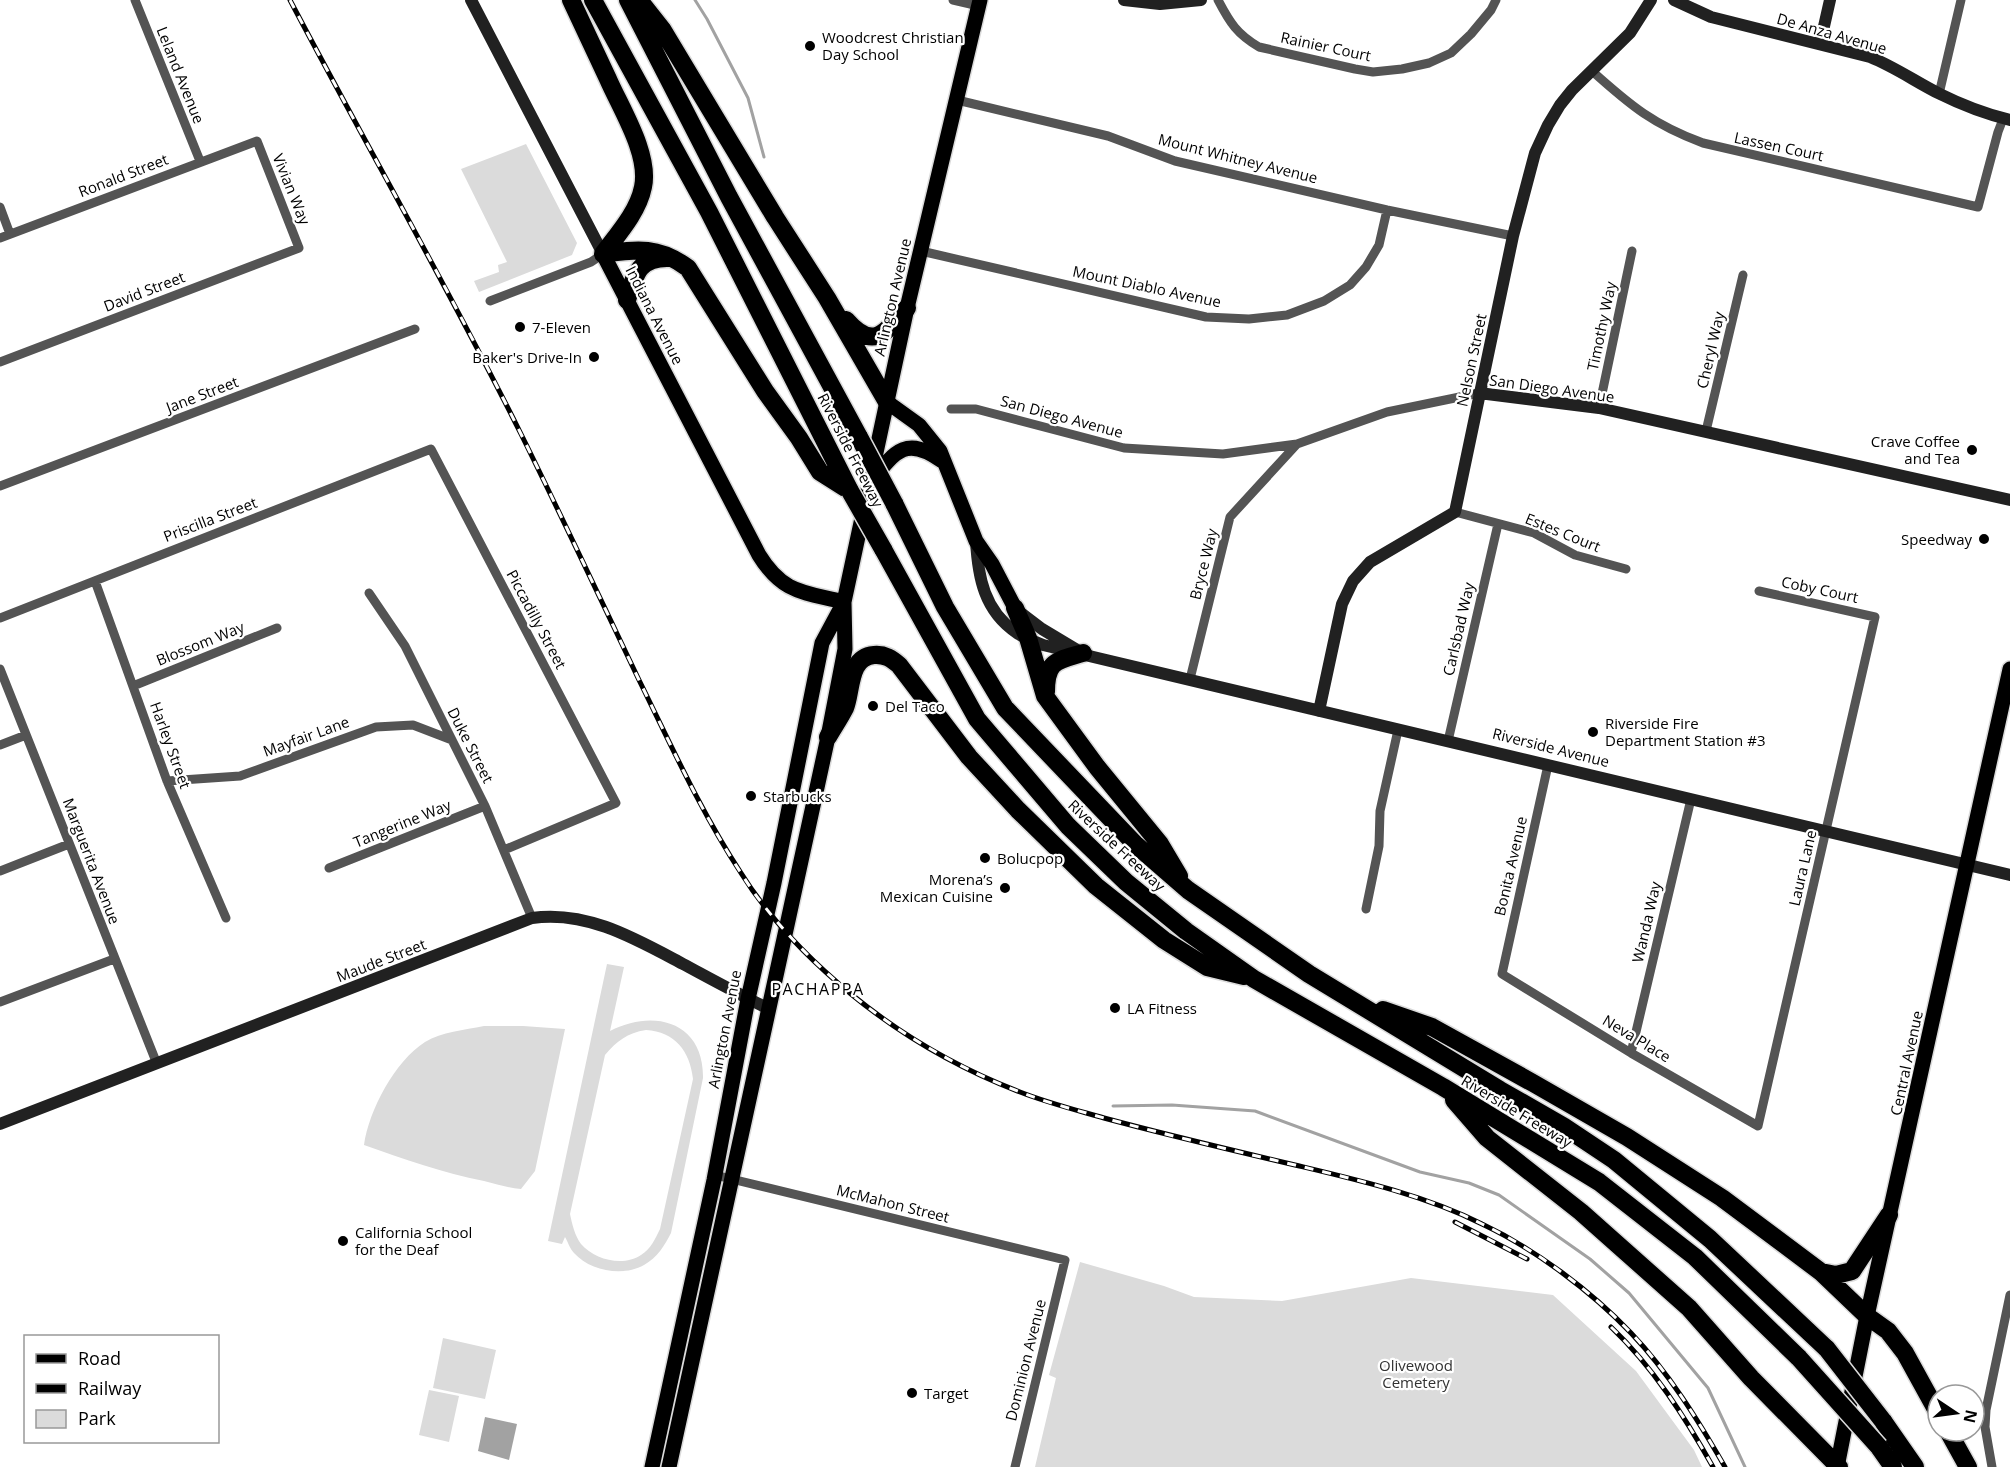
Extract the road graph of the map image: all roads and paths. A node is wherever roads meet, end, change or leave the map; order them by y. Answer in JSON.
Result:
{"nodes":[{"id":1,"x":135,"y":0,"type":"edge"},
{"id":2,"x":471,"y":0,"type":"edge"},
{"id":3,"x":571,"y":0,"type":"edge"},
{"id":4,"x":593,"y":0,"type":"edge"},
{"id":5,"x":628,"y":0,"type":"edge"},
{"id":6,"x":639,"y":0,"type":"edge"},
{"id":7,"x":952,"y":0,"type":"edge"},
{"id":8,"x":1124,"y":0,"type":"edge"},
{"id":9,"x":1202,"y":0,"type":"edge"},
{"id":10,"x":1218,"y":0,"type":"edge"},
{"id":11,"x":1496,"y":0,"type":"edge"},
{"id":12,"x":1651,"y":0,"type":"edge"},
{"id":13,"x":1674,"y":0,"type":"edge"},
{"id":14,"x":1830,"y":0,"type":"edge"},
{"id":15,"x":1961,"y":0,"type":"edge"},
{"id":16,"x":980,"y":3,"type":"edge"},
{"id":17,"x":1820,"y":44,"type":"junction"},
{"id":18,"x":1592,"y":71,"type":"junction"},
{"id":19,"x":1939,"y":94,"type":"junction"},
{"id":20,"x":957,"y":100,"type":"junction"},
{"id":21,"x":2007,"y":119,"type":"edge"},
{"id":22,"x":257,"y":141,"type":"joint"},
{"id":23,"x":200,"y":161,"type":"junction"},
{"id":24,"x":0,"y":207,"type":"edge"},
{"id":25,"x":1387,"y":210,"type":"junction"},
{"id":26,"x":10,"y":234,"type":"junction"},
{"id":27,"x":1514,"y":236,"type":"junction"},
{"id":28,"x":0,"y":238,"type":"edge"},
{"id":29,"x":299,"y":248,"type":"joint"},
{"id":30,"x":921,"y":251,"type":"junction"},
{"id":31,"x":1632,"y":251,"type":"dead end"},
{"id":32,"x":603,"y":254,"type":"junction"},
{"id":33,"x":675,"y":258,"type":"junction"},
{"id":34,"x":1743,"y":275,"type":"dead end"},
{"id":35,"x":827,"y":298,"type":"junction"},
{"id":36,"x":627,"y":300,"type":"junction"},
{"id":37,"x":490,"y":301,"type":"dead end"},
{"id":38,"x":908,"y":308,"type":"junction"},
{"id":39,"x":415,"y":329,"type":"dead end"},
{"id":40,"x":0,"y":362,"type":"edge"},
{"id":41,"x":1479,"y":393,"type":"junction"},
{"id":42,"x":887,"y":402,"type":"junction"},
{"id":43,"x":1599,"y":408,"type":"junction"},
{"id":44,"x":951,"y":409,"type":"dead end"},
{"id":45,"x":1706,"y":431,"type":"junction"},
{"id":46,"x":1297,"y":444,"type":"junction"},
{"id":47,"x":430,"y":449,"type":"joint"},
{"id":48,"x":944,"y":463,"type":"junction"},
{"id":49,"x":870,"y":482,"type":"junction"},
{"id":50,"x":0,"y":486,"type":"edge"},
{"id":51,"x":850,"y":491,"type":"junction"},
{"id":52,"x":2010,"y":500,"type":"edge"},
{"id":53,"x":1455,"y":512,"type":"junction"},
{"id":54,"x":1498,"y":524,"type":"junction"},
{"id":55,"x":976,"y":541,"type":"junction"},
{"id":56,"x":1626,"y":569,"type":"dead end"},
{"id":57,"x":95,"y":581,"type":"junction"},
{"id":58,"x":1759,"y":591,"type":"dead end"},
{"id":59,"x":369,"y":593,"type":"dead end"},
{"id":60,"x":844,"y":602,"type":"junction"},
{"id":61,"x":1015,"y":608,"type":"junction"},
{"id":62,"x":1875,"y":617,"type":"joint"},
{"id":63,"x":0,"y":618,"type":"edge"},
{"id":64,"x":277,"y":628,"type":"dead end"},
{"id":65,"x":1028,"y":638,"type":"junction"},
{"id":66,"x":1083,"y":653,"type":"junction"},
{"id":67,"x":0,"y":669,"type":"edge"},
{"id":68,"x":2010,"y":669,"type":"edge"},
{"id":69,"x":1190,"y":679,"type":"junction"},
{"id":70,"x":134,"y":686,"type":"junction"},
{"id":71,"x":1045,"y":696,"type":"junction"},
{"id":72,"x":1319,"y":711,"type":"junction"},
{"id":73,"x":1398,"y":730,"type":"junction"},
{"id":74,"x":26,"y":735,"type":"junction"},
{"id":75,"x":828,"y":737,"type":"junction"},
{"id":76,"x":452,"y":740,"type":"junction"},
{"id":77,"x":1448,"y":741,"type":"junction"},
{"id":78,"x":0,"y":745,"type":"edge"},
{"id":79,"x":1548,"y":765,"type":"junction"},
{"id":80,"x":167,"y":781,"type":"junction"},
{"id":81,"x":1691,"y":799,"type":"junction"},
{"id":82,"x":485,"y":806,"type":"junction"},
{"id":83,"x":1827,"y":831,"type":"junction"},
{"id":84,"x":69,"y":844,"type":"junction"},
{"id":85,"x":504,"y":850,"type":"junction"},
{"id":86,"x":1967,"y":866,"type":"junction"},
{"id":87,"x":329,"y":868,"type":"dead end"},
{"id":88,"x":0,"y":871,"type":"edge"},
{"id":89,"x":2010,"y":875,"type":"edge"},
{"id":90,"x":1188,"y":890,"type":"junction"},
{"id":91,"x":1366,"y":909,"type":"dead end"},
{"id":92,"x":226,"y":918,"type":"dead end"},
{"id":93,"x":532,"y":918,"type":"junction"},
{"id":94,"x":114,"y":958,"type":"junction"},
{"id":95,"x":1502,"y":974,"type":"joint"},
{"id":96,"x":1254,"y":979,"type":"junction"},
{"id":97,"x":748,"y":999,"type":"junction"},
{"id":98,"x":1350,"y":999,"type":"junction"},
{"id":99,"x":0,"y":1002,"type":"edge"},
{"id":100,"x":769,"y":1009,"type":"junction"},
{"id":101,"x":1631,"y":1053,"type":"junction"},
{"id":102,"x":157,"y":1064,"type":"junction"},
{"id":103,"x":1443,"y":1087,"type":"junction"},
{"id":104,"x":0,"y":1124,"type":"edge"},
{"id":105,"x":1758,"y":1126,"type":"joint"},
{"id":106,"x":715,"y":1175,"type":"junction"},
{"id":107,"x":732,"y":1179,"type":"junction"},
{"id":108,"x":1889,"y":1215,"type":"junction"},
{"id":109,"x":1065,"y":1260,"type":"joint"},
{"id":110,"x":1821,"y":1272,"type":"junction"},
{"id":111,"x":2010,"y":1295,"type":"edge"},
{"id":112,"x":1867,"y":1316,"type":"junction"},
{"id":113,"x":1926,"y":1391,"type":"edge"},
{"id":114,"x":1955,"y":1443,"type":"edge"},
{"id":115,"x":1837,"y":1466,"type":"edge"},
{"id":116,"x":652,"y":1467,"type":"edge"},
{"id":117,"x":669,"y":1467,"type":"edge"},
{"id":118,"x":1015,"y":1467,"type":"edge"},
{"id":119,"x":1893,"y":1467,"type":"edge"},
{"id":120,"x":1915,"y":1467,"type":"edge"},
{"id":121,"x":1968,"y":1467,"type":"edge"},
{"id":122,"x":1992,"y":1467,"type":"edge"}],
"edges":[{"from":1,"to":23,"type":"street","name":"Leland Avenue"},
{"from":2,"to":32,"type":"street","name":"Indiana Avenue"},
{"from":3,"to":32,"type":"highway"},
{"from":4,"to":51,"type":"highway","name":"Riverside Freeway"},
{"from":5,"to":90,"type":"highway","name":"Riverside Freeway","bridge":true},
{"from":6,"to":35,"type":"highway"},
{"from":7,"to":16,"type":"street"},
{"from":8,"to":9,"type":"street"},
{"from":10,"to":11,"type":"street","name":"Rainier Court"},
{"from":12,"to":18,"type":"street","name":"Nelson Street"},
{"from":13,"to":17,"type":"street","name":"De Anza Avenue"},
{"from":14,"to":17,"type":"street"},
{"from":15,"to":19,"type":"street"},
{"from":16,"to":20,"type":"main road","name":"Arlington Avenue"},
{"from":17,"to":19,"type":"street","name":"De Anza Avenue"},
{"from":18,"to":21,"type":"street","name":"Lassen Court"},
{"from":18,"to":27,"type":"street","name":"Nelson Street"},
{"from":19,"to":21,"type":"street","name":"De Anza Avenue"},
{"from":20,"to":25,"type":"street","name":"Mount Whitney Avenue"},
{"from":20,"to":30,"type":"main road","name":"Arlington Avenue"},
{"from":22,"to":23,"type":"street","name":"Ronald Street"},
{"from":22,"to":29,"type":"street","name":"Vivian Way"},
{"from":23,"to":26,"type":"street","name":"Ronald Street"},
{"from":24,"to":26,"type":"street"},
{"from":25,"to":27,"type":"street","name":"Mount Whitney Avenue"},
{"from":25,"to":30,"type":"street","name":"Mount Diablo Avenue"},
{"from":26,"to":28,"type":"street","name":"Ronald Street"},
{"from":27,"to":41,"type":"street","name":"Nelson Street"},
{"from":29,"to":40,"type":"street","name":"David Street"},
{"from":30,"to":38,"type":"main road","name":"Arlington Avenue"},
{"from":31,"to":43,"type":"street","name":"Timothy Way"},
{"from":32,"to":33,"type":"highway"},
{"from":32,"to":36,"type":"main road","name":"Indiana Avenue"},
{"from":32,"to":37,"type":"street"},
{"from":33,"to":36,"type":"highway"},
{"from":33,"to":51,"type":"highway"},
{"from":34,"to":45,"type":"street","name":"Cheryl Way"},
{"from":35,"to":38,"type":"highway"},
{"from":35,"to":42,"type":"highway"},
{"from":36,"to":60,"type":"main road","name":"Indiana Avenue"},
{"from":38,"to":42,"type":"main road","name":"Arlington Avenue"},
{"from":39,"to":50,"type":"street","name":"Jane Street"},
{"from":41,"to":43,"type":"street","name":"San Diego Avenue"},
{"from":41,"to":46,"type":"street","name":"San Diego Avenue"},
{"from":41,"to":53,"type":"street","name":"Nelson Street"},
{"from":42,"to":48,"type":"main road","name":"Riverside Avenue"},
{"from":42,"to":49,"type":"main road","name":"Arlington Avenue"},
{"from":43,"to":45,"type":"street","name":"San Diego Avenue"},
{"from":44,"to":46,"type":"street","name":"San Diego Avenue"},
{"from":45,"to":52,"type":"street","name":"San Diego Avenue"},
{"from":46,"to":69,"type":"street","name":"Bryce Way"},
{"from":47,"to":57,"type":"street","name":"Priscilla Street"},
{"from":47,"to":85,"type":"street","name":"Piccadilly Street"},
{"from":48,"to":49,"type":"main road"},
{"from":48,"to":55,"type":"main road","name":"Riverside Avenue"},
{"from":49,"to":60,"type":"main road","name":"Arlington Avenue"},
{"from":51,"to":96,"type":"highway","name":"Riverside Freeway","bridge":true},
{"from":53,"to":54,"type":"street","name":"Estes Court"},
{"from":53,"to":72,"type":"street"},
{"from":54,"to":56,"type":"street","name":"Estes Court"},
{"from":54,"to":77,"type":"street","name":"Carlsbad Way"},
{"from":55,"to":61,"type":"main road","name":"Riverside Avenue"},
{"from":55,"to":65,"type":"street","name":"Riverside Avenue"},
{"from":57,"to":63,"type":"street","name":"Priscilla Street"},
{"from":57,"to":70,"type":"street","name":"Harley Street"},
{"from":58,"to":62,"type":"street","name":"Coby Court"},
{"from":59,"to":76,"type":"street","name":"Duke Street"},
{"from":60,"to":75,"type":"main road","name":"Arlington Avenue"},
{"from":60,"to":97,"type":"main road","name":"Arlington Avenue"},
{"from":61,"to":65,"type":"highway"},
{"from":61,"to":66,"type":"street","name":"Riverside Avenue"},
{"from":62,"to":83,"type":"street","name":"Laura Lane"},
{"from":64,"to":70,"type":"street","name":"Blossom Way"},
{"from":65,"to":66,"type":"street","name":"Riverside Avenue"},
{"from":65,"to":71,"type":"highway"},
{"from":66,"to":69,"type":"street","name":"Riverside Avenue"},
{"from":66,"to":71,"type":"highway"},
{"from":67,"to":74,"type":"street","name":"Marguerita Avenue"},
{"from":68,"to":86,"type":"main road","name":"Central Avenue"},
{"from":69,"to":72,"type":"street","name":"Riverside Avenue"},
{"from":70,"to":80,"type":"street","name":"Harley Street"},
{"from":71,"to":90,"type":"highway"},
{"from":72,"to":73,"type":"street","name":"Riverside Avenue"},
{"from":73,"to":77,"type":"street","name":"Riverside Avenue"},
{"from":73,"to":91,"type":"street"},
{"from":74,"to":78,"type":"street"},
{"from":74,"to":84,"type":"street","name":"Marguerita Avenue"},
{"from":75,"to":96,"type":"highway"},
{"from":75,"to":100,"type":"main road","name":"Arlington Avenue"},
{"from":76,"to":80,"type":"street","name":"Mayfair Lane"},
{"from":76,"to":82,"type":"street","name":"Duke Street"},
{"from":77,"to":79,"type":"street","name":"Riverside Avenue"},
{"from":79,"to":81,"type":"street","name":"Riverside Avenue"},
{"from":79,"to":95,"type":"street","name":"Bonita Avenue"},
{"from":80,"to":92,"type":"street","name":"Harley Street"},
{"from":81,"to":83,"type":"street","name":"Riverside Avenue"},
{"from":81,"to":101,"type":"street","name":"Wanda Way"},
{"from":82,"to":85,"type":"street","name":"Duke Street"},
{"from":82,"to":87,"type":"street","name":"Tangerine Way"},
{"from":83,"to":86,"type":"street","name":"Riverside Avenue"},
{"from":83,"to":105,"type":"street","name":"Laura Lane"},
{"from":84,"to":88,"type":"street"},
{"from":84,"to":94,"type":"street","name":"Marguerita Avenue"},
{"from":85,"to":93,"type":"street","name":"Duke Street"},
{"from":86,"to":89,"type":"street","name":"Riverside Avenue"},
{"from":86,"to":108,"type":"main road","name":"Central Avenue"},
{"from":90,"to":98,"type":"highway","name":"Riverside Freeway"},
{"from":93,"to":97,"type":"street","name":"Maude Street"},
{"from":93,"to":102,"type":"street","name":"Maude Street"},
{"from":94,"to":99,"type":"street"},
{"from":94,"to":102,"type":"street","name":"Marguerita Avenue"},
{"from":95,"to":101,"type":"street","name":"Neva Place"},
{"from":96,"to":103,"type":"highway","name":"Riverside Freeway"},
{"from":97,"to":100,"type":"street","name":"Maude Street"},
{"from":97,"to":106,"type":"main road","name":"Arlington Avenue"},
{"from":98,"to":110,"type":"highway"},
{"from":98,"to":120,"type":"highway","name":"Riverside Freeway","bridge":true},
{"from":100,"to":107,"type":"main road","name":"Arlington Avenue"},
{"from":101,"to":105,"type":"street","name":"Neva Place"},
{"from":102,"to":104,"type":"street","name":"Maude Street"},
{"from":103,"to":115,"type":"highway"},
{"from":103,"to":119,"type":"highway","name":"Riverside Freeway","bridge":true},
{"from":106,"to":107,"type":"street","name":"McMahon Street"},
{"from":106,"to":116,"type":"main road","name":"Arlington Avenue"},
{"from":107,"to":109,"type":"street","name":"McMahon Street"},
{"from":107,"to":117,"type":"main road","name":"Arlington Avenue"},
{"from":108,"to":110,"type":"highway"},
{"from":108,"to":112,"type":"main road","name":"Central Avenue"},
{"from":109,"to":118,"type":"street","name":"Dominion Avenue"},
{"from":110,"to":112,"type":"highway"},
{"from":111,"to":122,"type":"street"},
{"from":112,"to":113,"type":"highway"},
{"from":112,"to":115,"type":"main road","name":"Central Avenue"},
{"from":114,"to":121,"type":"highway"}]}
